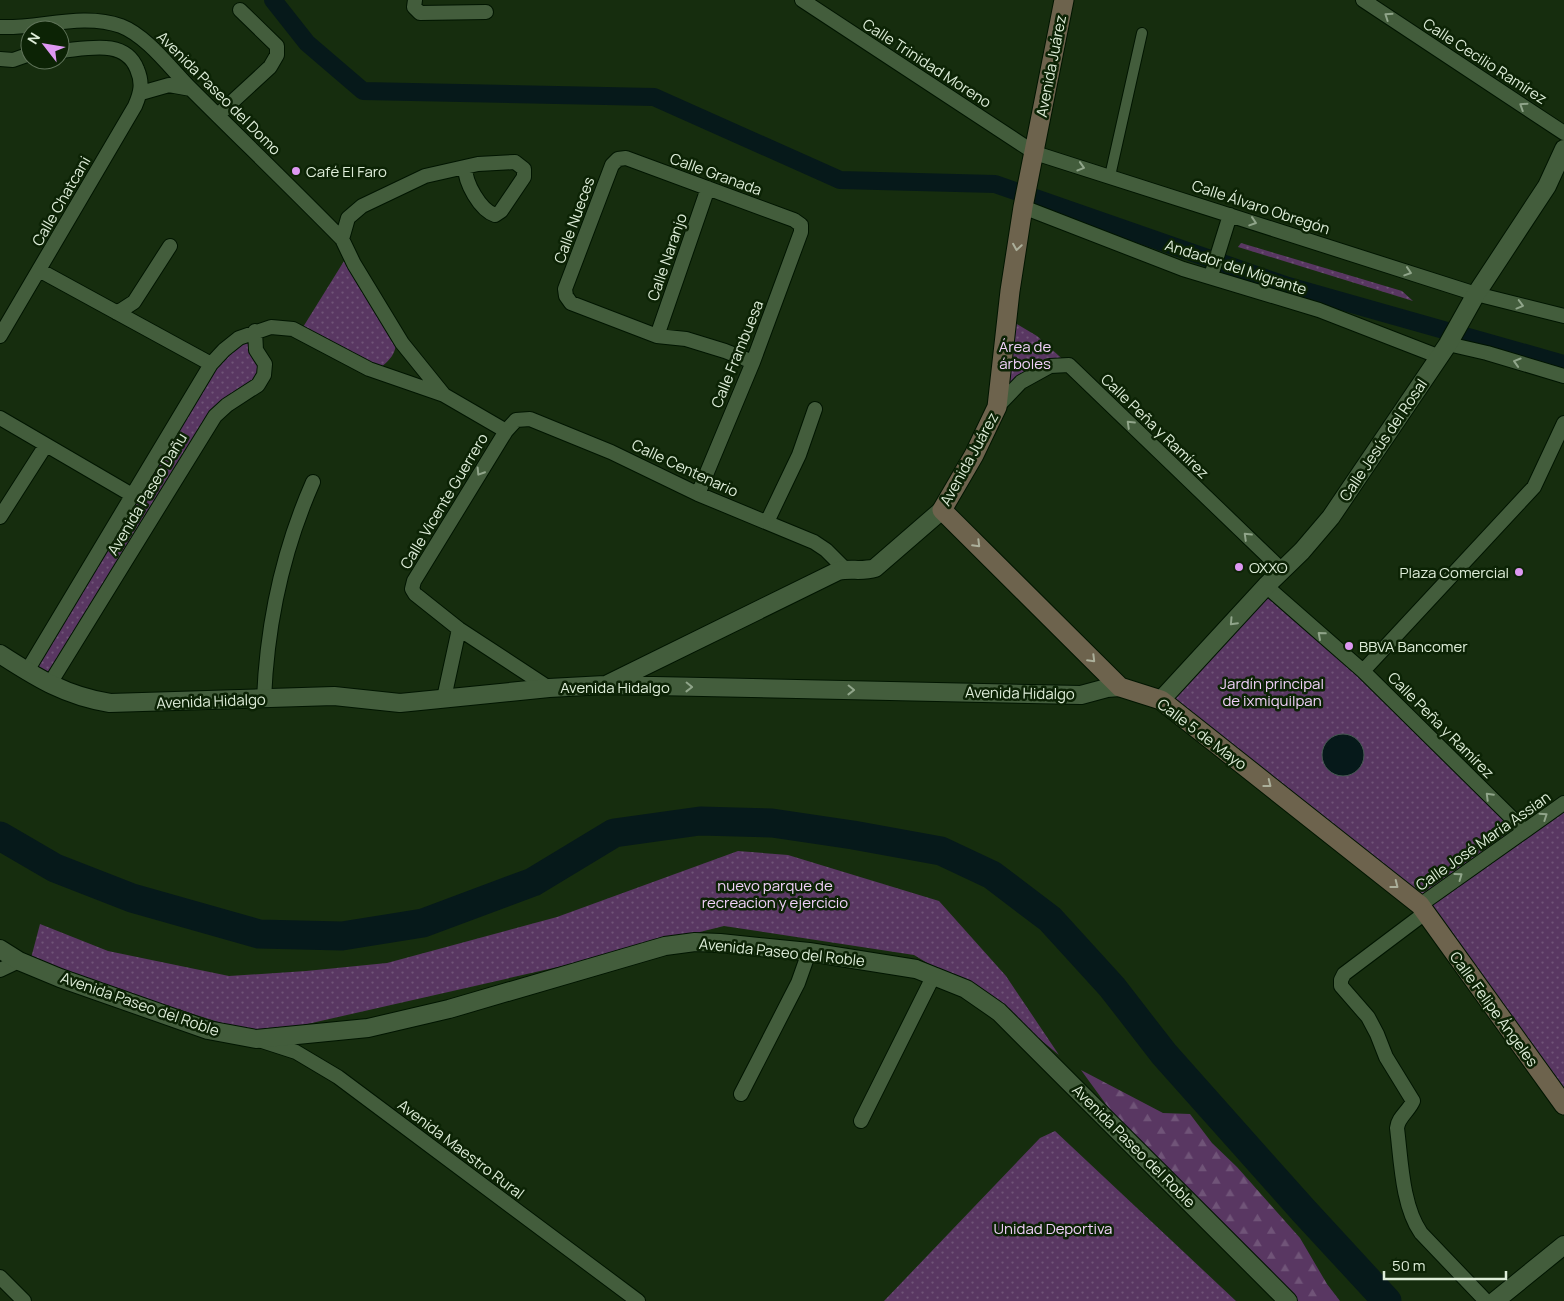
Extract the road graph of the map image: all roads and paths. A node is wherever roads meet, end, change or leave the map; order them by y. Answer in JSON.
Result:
{"nodes":[{"id":1,"x":415,"y":0,"type":"edge"},
{"id":2,"x":802,"y":0,"type":"edge"},
{"id":3,"x":1064,"y":0,"type":"edge"},
{"id":4,"x":1363,"y":0,"type":"edge"},
{"id":5,"x":240,"y":10,"type":"dead end"},
{"id":6,"x":486,"y":12,"type":"dead end"},
{"id":7,"x":0,"y":27,"type":"edge"},
{"id":8,"x":1142,"y":34,"type":"dead end"},
{"id":9,"x":70,"y":51,"type":"edge"},
{"id":10,"x":20,"y":58,"type":"edge"},
{"id":11,"x":1,"y":61,"type":"edge"},
{"id":12,"x":191,"y":89,"type":"junction"},
{"id":13,"x":141,"y":93,"type":"junction"},
{"id":14,"x":218,"y":115,"type":"junction"},
{"id":15,"x":1564,"y":132,"type":"edge"},
{"id":16,"x":1564,"y":149,"type":"edge"},
{"id":17,"x":1034,"y":157,"type":"junction"},
{"id":18,"x":618,"y":159,"type":"joint"},
{"id":19,"x":465,"y":167,"type":"junction"},
{"id":20,"x":1110,"y":176,"type":"junction"},
{"id":21,"x":708,"y":188,"type":"junction"},
{"id":22,"x":1024,"y":203,"type":"junction"},
{"id":23,"x":1228,"y":221,"type":"junction"},
{"id":24,"x":800,"y":225,"type":"joint"},
{"id":25,"x":342,"y":239,"type":"junction"},
{"id":26,"x":170,"y":246,"type":"dead end"},
{"id":27,"x":40,"y":270,"type":"junction"},
{"id":28,"x":1212,"y":271,"type":"junction"},
{"id":29,"x":1474,"y":298,"type":"junction"},
{"id":30,"x":117,"y":313,"type":"junction"},
{"id":31,"x":1564,"y":316,"type":"edge"},
{"id":32,"x":255,"y":331,"type":"junction"},
{"id":33,"x":0,"y":336,"type":"edge"},
{"id":34,"x":656,"y":336,"type":"junction"},
{"id":35,"x":1447,"y":346,"type":"junction"},
{"id":36,"x":753,"y":362,"type":"junction"},
{"id":37,"x":211,"y":364,"type":"junction"},
{"id":38,"x":1564,"y":376,"type":"edge"},
{"id":39,"x":444,"y":395,"type":"junction"},
{"id":40,"x":997,"y":408,"type":"junction"},
{"id":41,"x":815,"y":409,"type":"dead end"},
{"id":42,"x":0,"y":418,"type":"edge"},
{"id":43,"x":1564,"y":423,"type":"edge"},
{"id":44,"x":506,"y":431,"type":"junction"},
{"id":45,"x":46,"y":445,"type":"junction"},
{"id":46,"x":312,"y":482,"type":"dead end"},
{"id":47,"x":698,"y":494,"type":"junction"},
{"id":48,"x":132,"y":495,"type":"junction"},
{"id":49,"x":942,"y":510,"type":"junction"},
{"id":50,"x":0,"y":518,"type":"edge"},
{"id":51,"x":767,"y":522,"type":"junction"},
{"id":52,"x":845,"y":569,"type":"junction"},
{"id":53,"x":1282,"y":570,"type":"junction"},
{"id":54,"x":1266,"y":586,"type":"junction"},
{"id":55,"x":459,"y":629,"type":"junction"},
{"id":56,"x":0,"y":654,"type":"edge"},
{"id":57,"x":27,"y":671,"type":"junction"},
{"id":58,"x":1363,"y":672,"type":"junction"},
{"id":59,"x":49,"y":684,"type":"junction"},
{"id":60,"x":605,"y":685,"type":"junction"},
{"id":61,"x":1120,"y":687,"type":"junction"},
{"id":62,"x":550,"y":688,"type":"junction"},
{"id":63,"x":444,"y":698,"type":"junction"},
{"id":64,"x":264,"y":699,"type":"junction"},
{"id":65,"x":1161,"y":700,"type":"junction"},
{"id":66,"x":1564,"y":803,"type":"edge"},
{"id":67,"x":1524,"y":830,"type":"junction"},
{"id":68,"x":1422,"y":909,"type":"junction"},
{"id":69,"x":0,"y":948,"type":"edge"},
{"id":70,"x":809,"y":952,"type":"junction"},
{"id":71,"x":19,"y":961,"type":"junction"},
{"id":72,"x":0,"y":970,"type":"edge"},
{"id":73,"x":934,"y":975,"type":"junction"},
{"id":74,"x":256,"y":1039,"type":"junction"},
{"id":75,"x":742,"y":1094,"type":"dead end"},
{"id":76,"x":1564,"y":1105,"type":"edge"},
{"id":77,"x":861,"y":1121,"type":"dead end"},
{"id":78,"x":1564,"y":1245,"type":"edge"},
{"id":79,"x":0,"y":1277,"type":"edge"},
{"id":80,"x":24,"y":1301,"type":"edge"},
{"id":81,"x":638,"y":1301,"type":"edge"},
{"id":82,"x":1288,"y":1301,"type":"edge"},
{"id":83,"x":1486,"y":1301,"type":"edge"},
{"id":84,"x":1495,"y":1301,"type":"edge"}],
"edges":[{"from":1,"to":6,"type":"street"},
{"from":2,"to":17,"type":"street","name":"Calle Trinidad Moreno"},
{"from":3,"to":17,"type":"main road","name":"Avenida Juárez"},
{"from":15,"to":4,"type":"street","name":"Calle Cecilio Ramírez","one_way":true},
{"from":5,"to":14,"type":"street"},
{"from":7,"to":12,"type":"street","name":"Avenida Paseo del Domo"},
{"from":8,"to":20,"type":"street"},
{"from":9,"to":13,"type":"street","name":"Calle Chatcani"},
{"from":10,"to":11,"type":"street"},
{"from":12,"to":13,"type":"street"},
{"from":12,"to":14,"type":"street","name":"Avenida Paseo del Domo"},
{"from":13,"to":27,"type":"street","name":"Calle Chatcani"},
{"from":14,"to":25,"type":"street","name":"Avenida Paseo del Domo"},
{"from":16,"to":29,"type":"street","name":"Calle Jesús del Rosal"},
{"from":17,"to":20,"type":"street","name":"Calle Álvaro Obregón","one_way":true},
{"from":17,"to":22,"type":"main road","name":"Avenida Juárez"},
{"from":18,"to":21,"type":"street","name":"Calle Granada"},
{"from":18,"to":34,"type":"street","name":"Calle Nueces"},
{"from":19,"to":19,"type":"street"},
{"from":19,"to":25,"type":"street"},
{"from":20,"to":23,"type":"street","name":"Calle Álvaro Obregón"},
{"from":21,"to":24,"type":"street","name":"Calle Granada"},
{"from":21,"to":34,"type":"street","name":"Calle Naranjo"},
{"from":22,"to":28,"type":"street","name":"Andador del Migrante"},
{"from":22,"to":40,"type":"main road","name":"Avenida Juárez","one_way":true},
{"from":23,"to":28,"type":"street"},
{"from":23,"to":29,"type":"street","name":"Calle Álvaro Obregón","one_way":true},
{"from":24,"to":36,"type":"street","name":"Calle Frambuesa"},
{"from":25,"to":39,"type":"street","name":"Avenida Paseo del Domo"},
{"from":26,"to":30,"type":"street"},
{"from":27,"to":30,"type":"street"},
{"from":27,"to":33,"type":"street","name":"Calle Chatcani"},
{"from":28,"to":35,"type":"street","name":"Andador del Migrante"},
{"from":29,"to":31,"type":"street","name":"Calle Álvaro Obregón","one_way":true},
{"from":29,"to":35,"type":"street","name":"Calle Jesús del Rosal"},
{"from":30,"to":37,"type":"street"},
{"from":32,"to":37,"type":"street","name":"Avenida Paseo Dañu"},
{"from":32,"to":39,"type":"street","name":"Avenida Paseo Dañu"},
{"from":32,"to":59,"type":"street","name":"Avenida Paseo Dañu"},
{"from":34,"to":36,"type":"street"},
{"from":38,"to":35,"type":"street","name":"Andador del Migrante","one_way":true},
{"from":35,"to":53,"type":"street","name":"Calle Jesús del Rosal"},
{"from":36,"to":47,"type":"street","name":"Calle Frambuesa"},
{"from":37,"to":48,"type":"street","name":"Avenida Paseo Dañu"},
{"from":39,"to":44,"type":"street","name":"Avenida Paseo del Domo"},
{"from":40,"to":49,"type":"main road","name":"Avenida Juárez"},
{"from":53,"to":40,"type":"street","name":"Calle Peña y Ramírez","one_way":true},
{"from":41,"to":51,"type":"street"},
{"from":42,"to":45,"type":"street"},
{"from":43,"to":58,"type":"street"},
{"from":44,"to":47,"type":"street","name":"Calle Centenario"},
{"from":44,"to":55,"type":"street","name":"Calle Vicente Guerrero","one_way":true},
{"from":45,"to":48,"type":"street"},
{"from":45,"to":50,"type":"street"},
{"from":46,"to":64,"type":"street"},
{"from":47,"to":51,"type":"street","name":"Calle Centenario"},
{"from":48,"to":57,"type":"street","name":"Avenida Paseo Dañu"},
{"from":49,"to":52,"type":"street","name":"Avenida Juárez"},
{"from":49,"to":61,"type":"main road","name":"Calle 5 de Mayo","one_way":true},
{"from":51,"to":52,"type":"street","name":"Calle Centenario"},
{"from":52,"to":60,"type":"street","name":"Avenida Juárez"},
{"from":53,"to":54,"type":"street","name":"Calle Jesús del Rosal"},
{"from":58,"to":54,"type":"street","name":"Calle Peña y Ramírez","one_way":true},
{"from":54,"to":65,"type":"street","name":"Calle Jesús del Rosal","one_way":true},
{"from":55,"to":62,"type":"street"},
{"from":55,"to":63,"type":"street"},
{"from":56,"to":57,"type":"street","name":"Avenida Hidalgo"},
{"from":57,"to":59,"type":"street","name":"Avenida Hidalgo"},
{"from":67,"to":58,"type":"street","name":"Calle Peña y Ramírez","one_way":true},
{"from":59,"to":64,"type":"street","name":"Avenida Hidalgo"},
{"from":60,"to":61,"type":"street","name":"Avenida Hidalgo","one_way":true},
{"from":60,"to":62,"type":"street","name":"Avenida Hidalgo"},
{"from":61,"to":65,"type":"main road","name":"Calle 5 de Mayo"},
{"from":62,"to":63,"type":"street","name":"Avenida Hidalgo"},
{"from":63,"to":64,"type":"street","name":"Avenida Hidalgo"},
{"from":65,"to":68,"type":"main road","name":"Calle 5 de Mayo","one_way":true},
{"from":67,"to":66,"type":"street","name":"Calle José María Assian","one_way":true},
{"from":68,"to":67,"type":"street","name":"Calle José María Assian","one_way":true},
{"from":68,"to":76,"type":"main road","name":"Calle Felipe Ángeles"},
{"from":68,"to":83,"type":"street","name":"Calle José María Assian"},
{"from":69,"to":71,"type":"street","name":"Avenida Paseo del Roble"},
{"from":70,"to":73,"type":"street","name":"Avenida Paseo del Roble"},
{"from":70,"to":74,"type":"street","name":"Avenida Paseo del Roble"},
{"from":70,"to":75,"type":"street"},
{"from":71,"to":72,"type":"street"},
{"from":71,"to":74,"type":"street","name":"Avenida Paseo del Roble"},
{"from":73,"to":77,"type":"street"},
{"from":73,"to":82,"type":"street","name":"Avenida Paseo del Roble"},
{"from":74,"to":81,"type":"street","name":"Avenida Maestro Rural"},
{"from":78,"to":84,"type":"street"},
{"from":79,"to":80,"type":"street"}]}
